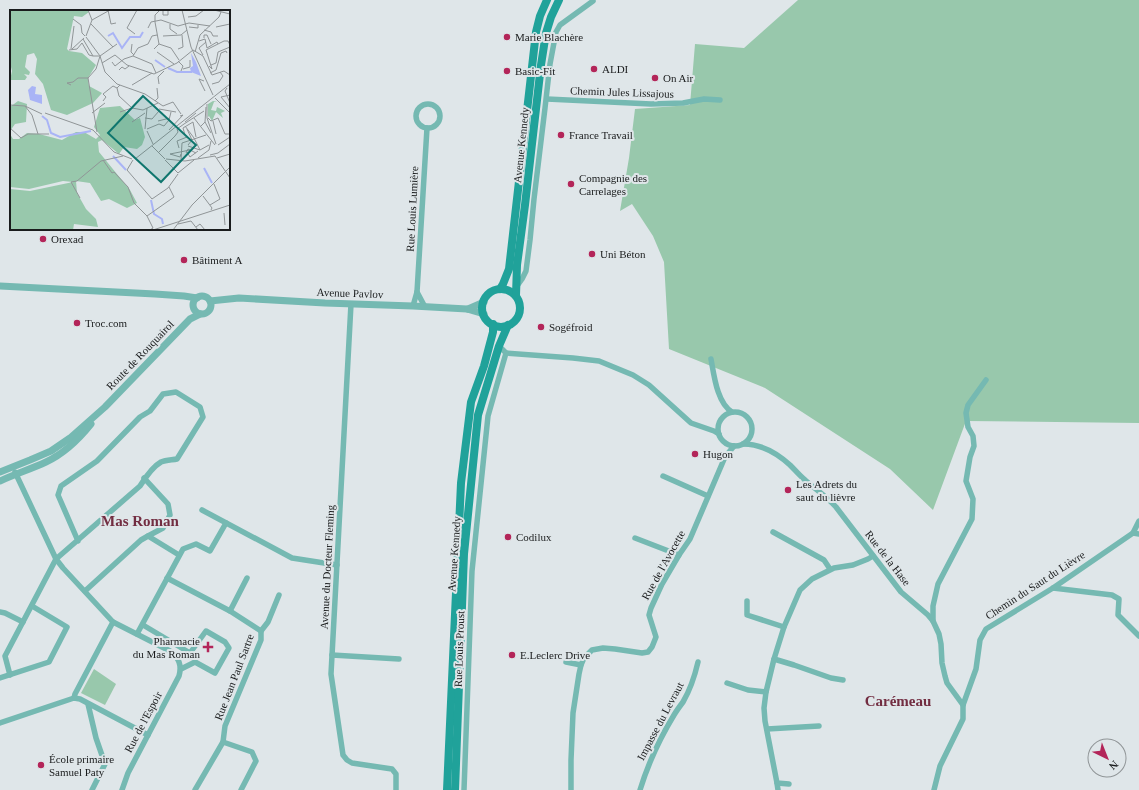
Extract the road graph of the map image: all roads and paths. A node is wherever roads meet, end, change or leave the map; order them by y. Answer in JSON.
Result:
{"nodes":[{"id":1,"x":547,"y":0,"type":"edge"},
{"id":2,"x":559,"y":0,"type":"edge"},
{"id":3,"x":595,"y":0,"type":"edge"},
{"id":4,"x":547,"y":99,"type":"junction"},
{"id":5,"x":720,"y":100,"type":"dead end"},
{"id":6,"x":427,"y":128,"type":"junction"},
{"id":7,"x":0,"y":286,"type":"edge"},
{"id":8,"x":516,"y":287,"type":"junction"},
{"id":9,"x":500,"y":289,"type":"junction"},
{"id":10,"x":417,"y":292,"type":"junction"},
{"id":11,"x":516,"y":296,"type":"junction"},
{"id":12,"x":484,"y":302,"type":"junction"},
{"id":13,"x":195,"y":303,"type":"junction"},
{"id":14,"x":211,"y":304,"type":"junction"},
{"id":15,"x":351,"y":304,"type":"junction"},
{"id":16,"x":412,"y":306,"type":"junction"},
{"id":17,"x":425,"y":307,"type":"junction"},
{"id":18,"x":467,"y":309,"type":"junction"},
{"id":19,"x":200,"y":314,"type":"junction"},
{"id":20,"x":484,"y":314,"type":"junction"},
{"id":21,"x":190,"y":319,"type":"junction"},
{"id":22,"x":493,"y":324,"type":"junction"},
{"id":23,"x":508,"y":325,"type":"junction"},
{"id":24,"x":499,"y":346,"type":"junction"},
{"id":25,"x":506,"y":353,"type":"junction"},
{"id":26,"x":711,"y":359,"type":"dead end"},
{"id":27,"x":986,"y":380,"type":"dead end"},
{"id":28,"x":724,"y":405,"type":"junction"},
{"id":29,"x":105,"y":407,"type":"junction"},
{"id":30,"x":732,"y":412,"type":"junction"},
{"id":31,"x":724,"y":416,"type":"junction"},
{"id":32,"x":718,"y":424,"type":"junction"},
{"id":33,"x":705,"y":428,"type":"junction"},
{"id":34,"x":752,"y":431,"type":"junction"},
{"id":35,"x":718,"y":434,"type":"junction"},
{"id":36,"x":723,"y":442,"type":"junction"},
{"id":37,"x":743,"y":444,"type":"junction"},
{"id":38,"x":734,"y":446,"type":"junction"},
{"id":39,"x":762,"y":447,"type":"junction"},
{"id":40,"x":725,"y":456,"type":"junction"},
{"id":41,"x":13,"y":467,"type":"junction"},
{"id":42,"x":0,"y":472,"type":"edge"},
{"id":43,"x":16,"y":475,"type":"junction"},
{"id":44,"x":663,"y":476,"type":"dead end"},
{"id":45,"x":144,"y":478,"type":"junction"},
{"id":46,"x":0,"y":481,"type":"edge"},
{"id":47,"x":708,"y":496,"type":"junction"},
{"id":48,"x":202,"y":510,"type":"dead end"},
{"id":49,"x":1139,"y":521,"type":"edge"},
{"id":50,"x":226,"y":522,"type":"junction"},
{"id":51,"x":773,"y":532,"type":"dead end"},
{"id":52,"x":1136,"y":533,"type":"edge"},
{"id":53,"x":148,"y":536,"type":"junction"},
{"id":54,"x":634,"y":538,"type":"dead end"},
{"id":55,"x":78,"y":541,"type":"junction"},
{"id":56,"x":180,"y":555,"type":"junction"},
{"id":57,"x":679,"y":555,"type":"junction"},
{"id":58,"x":873,"y":556,"type":"junction"},
{"id":59,"x":56,"y":559,"type":"junction"},
{"id":60,"x":337,"y":565,"type":"junction"},
{"id":61,"x":830,"y":569,"type":"junction"},
{"id":62,"x":167,"y":578,"type":"junction"},
{"id":63,"x":247,"y":578,"type":"dead end"},
{"id":64,"x":1053,"y":588,"type":"junction"},
{"id":65,"x":85,"y":591,"type":"junction"},
{"id":66,"x":279,"y":595,"type":"dead end"},
{"id":67,"x":747,"y":601,"type":"dead end"},
{"id":68,"x":32,"y":606,"type":"junction"},
{"id":69,"x":230,"y":611,"type":"junction"},
{"id":70,"x":0,"y":612,"type":"edge"},
{"id":71,"x":933,"y":621,"type":"junction"},
{"id":72,"x":23,"y":622,"type":"junction"},
{"id":73,"x":113,"y":622,"type":"junction"},
{"id":74,"x":142,"y":625,"type":"junction"},
{"id":75,"x":784,"y":627,"type":"junction"},
{"id":76,"x":261,"y":631,"type":"junction"},
{"id":77,"x":137,"y":634,"type":"junction"},
{"id":78,"x":1139,"y":636,"type":"edge"},
{"id":79,"x":190,"y":653,"type":"junction"},
{"id":80,"x":332,"y":655,"type":"junction"},
{"id":81,"x":2,"y":656,"type":"edge"},
{"id":82,"x":399,"y":659,"type":"dead end"},
{"id":83,"x":774,"y":659,"type":"junction"},
{"id":84,"x":566,"y":662,"type":"dead end"},
{"id":85,"x":698,"y":662,"type":"dead end"},
{"id":86,"x":179,"y":664,"type":"junction"},
{"id":87,"x":581,"y":665,"type":"junction"},
{"id":88,"x":10,"y":675,"type":"junction"},
{"id":89,"x":0,"y":678,"type":"edge"},
{"id":90,"x":843,"y":680,"type":"dead end"},
{"id":91,"x":727,"y":682,"type":"dead end"},
{"id":92,"x":766,"y":692,"type":"junction"},
{"id":93,"x":74,"y":698,"type":"junction"},
{"id":94,"x":88,"y":704,"type":"junction"},
{"id":95,"x":963,"y":704,"type":"junction"},
{"id":96,"x":0,"y":723,"type":"edge"},
{"id":97,"x":819,"y":726,"type":"dead end"},
{"id":98,"x":767,"y":729,"type":"junction"},
{"id":99,"x":148,"y":735,"type":"junction"},
{"id":100,"x":223,"y":742,"type":"junction"},
{"id":101,"x":777,"y":783,"type":"junction"},
{"id":102,"x":789,"y":784,"type":"dead end"},
{"id":103,"x":92,"y":790,"type":"edge"},
{"id":104,"x":122,"y":790,"type":"edge"},
{"id":105,"x":195,"y":790,"type":"edge"},
{"id":106,"x":241,"y":790,"type":"edge"},
{"id":107,"x":396,"y":790,"type":"edge"},
{"id":108,"x":447,"y":790,"type":"edge"},
{"id":109,"x":455,"y":790,"type":"edge"},
{"id":110,"x":464,"y":790,"type":"edge"},
{"id":111,"x":571,"y":790,"type":"edge"},
{"id":112,"x":640,"y":790,"type":"edge"},
{"id":113,"x":778,"y":790,"type":"edge"},
{"id":114,"x":934,"y":790,"type":"edge"}],
"edges":[{"from":1,"to":9,"type":"main road","name":"Avenue Kennedy"},
{"from":2,"to":8,"type":"main road","name":"Avenue Kennedy"},
{"from":3,"to":4,"type":"street"},
{"from":4,"to":5,"type":"street","name":"Chemin Jules Lissajous"},
{"from":4,"to":8,"type":"street"},
{"from":6,"to":6,"type":"street"},
{"from":6,"to":10,"type":"street","name":"Rue Louis Lumière"},
{"from":7,"to":13,"type":"street"},
{"from":8,"to":11,"type":"main road","name":"Avenue Kennedy"},
{"from":9,"to":11,"type":"main road"},
{"from":9,"to":12,"type":"main road"},
{"from":10,"to":16,"type":"street","name":"Rue Louis Lumière"},
{"from":10,"to":17,"type":"street"},
{"from":11,"to":23,"type":"main road"},
{"from":12,"to":18,"type":"street","name":"Avenue Pavlov"},
{"from":12,"to":20,"type":"main road"},
{"from":13,"to":14,"type":"street"},
{"from":13,"to":19,"type":"street"},
{"from":13,"to":21,"type":"street","name":"Route de Rouquairol"},
{"from":14,"to":15,"type":"street","name":"Avenue Pavlov"},
{"from":14,"to":19,"type":"street"},
{"from":15,"to":16,"type":"street","name":"Avenue Pavlov"},
{"from":15,"to":60,"type":"street","name":"Avenue du Docteur Fleming"},
{"from":16,"to":17,"type":"street","name":"Avenue Pavlov"},
{"from":17,"to":18,"type":"street","name":"Avenue Pavlov"},
{"from":18,"to":20,"type":"street","name":"Avenue Pavlov"},
{"from":19,"to":21,"type":"street","name":"Route de Rouquairol"},
{"from":20,"to":22,"type":"main road"},
{"from":21,"to":29,"type":"street","name":"Route de Rouquairol"},
{"from":22,"to":23,"type":"main road"},
{"from":22,"to":108,"type":"main road","name":"Avenue Kennedy"},
{"from":23,"to":24,"type":"main road","name":"Avenue Kennedy"},
{"from":24,"to":25,"type":"street"},
{"from":24,"to":109,"type":"main road","name":"Avenue Kennedy"},
{"from":25,"to":33,"type":"street"},
{"from":25,"to":110,"type":"street","name":"Rue Louis Proust"},
{"from":26,"to":28,"type":"street"},
{"from":27,"to":71,"type":"street"},
{"from":28,"to":30,"type":"street"},
{"from":28,"to":31,"type":"street"},
{"from":29,"to":41,"type":"street","name":"Route de Rouquairol"},
{"from":29,"to":43,"type":"street","name":"Route de Rouquairol"},
{"from":30,"to":31,"type":"street"},
{"from":30,"to":34,"type":"street"},
{"from":31,"to":32,"type":"street"},
{"from":32,"to":33,"type":"street"},
{"from":32,"to":35,"type":"street"},
{"from":33,"to":35,"type":"street"},
{"from":34,"to":37,"type":"street"},
{"from":34,"to":39,"type":"street"},
{"from":35,"to":36,"type":"street"},
{"from":36,"to":38,"type":"street"},
{"from":36,"to":40,"type":"street"},
{"from":37,"to":38,"type":"street"},
{"from":37,"to":39,"type":"street"},
{"from":38,"to":40,"type":"street"},
{"from":39,"to":58,"type":"street","name":"Rue de la Hase"},
{"from":40,"to":47,"type":"street","name":"Rue de l'Avocette"},
{"from":41,"to":42,"type":"street","name":"Route de Rouquairol"},
{"from":41,"to":43,"type":"street"},
{"from":43,"to":46,"type":"street","name":"Route de Rouquairol"},
{"from":43,"to":59,"type":"street"},
{"from":44,"to":47,"type":"street"},
{"from":45,"to":53,"type":"street"},
{"from":45,"to":55,"type":"street"},
{"from":45,"to":55,"type":"street"},
{"from":47,"to":57,"type":"street","name":"Rue de l'Avocette"},
{"from":48,"to":50,"type":"street"},
{"from":49,"to":52,"type":"street"},
{"from":50,"to":56,"type":"street"},
{"from":50,"to":60,"type":"street"},
{"from":51,"to":61,"type":"street"},
{"from":52,"to":64,"type":"street","name":"Chemin du Saut du Lièvre"},
{"from":53,"to":56,"type":"street"},
{"from":53,"to":65,"type":"street"},
{"from":54,"to":57,"type":"street"},
{"from":55,"to":59,"type":"street"},
{"from":56,"to":62,"type":"street"},
{"from":57,"to":87,"type":"street","name":"Rue de l'Avocette"},
{"from":58,"to":61,"type":"street"},
{"from":58,"to":71,"type":"street","name":"Rue de la Hase"},
{"from":59,"to":65,"type":"street"},
{"from":59,"to":68,"type":"street"},
{"from":60,"to":80,"type":"street","name":"Avenue du Docteur Fleming"},
{"from":61,"to":75,"type":"street"},
{"from":62,"to":69,"type":"street","name":"Rue Jean Paul Sartre"},
{"from":62,"to":74,"type":"street"},
{"from":63,"to":69,"type":"street"},
{"from":64,"to":78,"type":"street"},
{"from":64,"to":95,"type":"street","name":"Chemin du Saut du Lièvre"},
{"from":65,"to":73,"type":"street"},
{"from":66,"to":76,"type":"street"},
{"from":67,"to":75,"type":"street"},
{"from":68,"to":72,"type":"street"},
{"from":68,"to":88,"type":"street"},
{"from":69,"to":76,"type":"street","name":"Rue Jean Paul Sartre"},
{"from":70,"to":72,"type":"street"},
{"from":71,"to":95,"type":"street","name":"Rue de la Hase"},
{"from":72,"to":81,"type":"street"},
{"from":73,"to":77,"type":"street"},
{"from":73,"to":93,"type":"street"},
{"from":74,"to":77,"type":"street"},
{"from":74,"to":79,"type":"street"},
{"from":75,"to":83,"type":"street"},
{"from":76,"to":100,"type":"street","name":"Rue Jean Paul Sartre"},
{"from":77,"to":86,"type":"street"},
{"from":79,"to":86,"type":"street"},
{"from":79,"to":86,"type":"street"},
{"from":80,"to":82,"type":"street"},
{"from":80,"to":107,"type":"street","name":"Avenue du Docteur Fleming"},
{"from":81,"to":88,"type":"street"},
{"from":83,"to":90,"type":"street"},
{"from":83,"to":92,"type":"street"},
{"from":84,"to":87,"type":"street"},
{"from":85,"to":112,"type":"street","name":"Impasse du Levraut"},
{"from":86,"to":99,"type":"street","name":"Rue de l'Espoir"},
{"from":87,"to":111,"type":"street","name":"Rue de l'Avocette"},
{"from":88,"to":89,"type":"street"},
{"from":91,"to":92,"type":"street"},
{"from":92,"to":98,"type":"street"},
{"from":93,"to":94,"type":"street"},
{"from":93,"to":96,"type":"street"},
{"from":94,"to":99,"type":"street"},
{"from":94,"to":103,"type":"street"},
{"from":95,"to":114,"type":"street","name":"Chemin du Saut du Lièvre"},
{"from":97,"to":98,"type":"street"},
{"from":98,"to":101,"type":"street"},
{"from":99,"to":104,"type":"street","name":"Rue de l'Espoir"},
{"from":100,"to":105,"type":"street"},
{"from":100,"to":106,"type":"street"},
{"from":101,"to":102,"type":"street"},
{"from":101,"to":113,"type":"street"}]}
